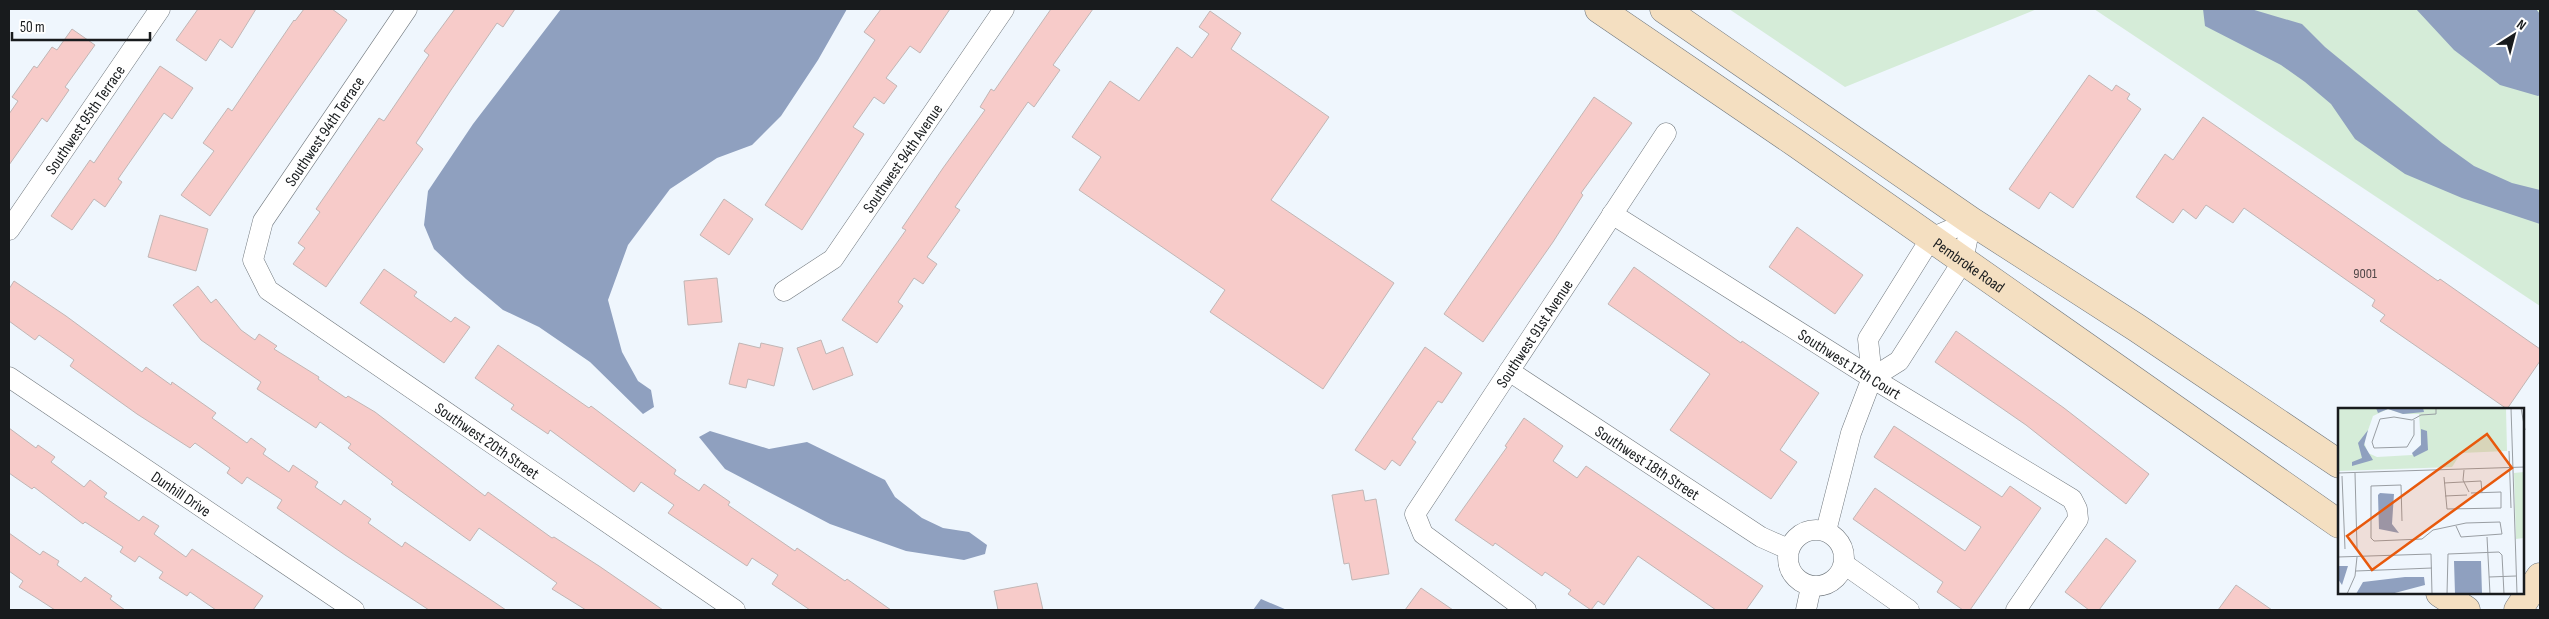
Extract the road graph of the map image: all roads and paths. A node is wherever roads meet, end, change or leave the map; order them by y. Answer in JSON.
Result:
{"nodes":[{"id":1,"x":160,"y":9,"type":"edge"},
{"id":2,"x":407,"y":9,"type":"edge"},
{"id":3,"x":1004,"y":9,"type":"edge"},
{"id":4,"x":1599,"y":9,"type":"edge"},
{"id":5,"x":1664,"y":9,"type":"edge"},
{"id":6,"x":1666,"y":133,"type":"dead end"},
{"id":7,"x":1612,"y":214,"type":"junction"},
{"id":8,"x":1971,"y":221,"type":"junction"},
{"id":9,"x":9,"y":230,"type":"edge"},
{"id":10,"x":1930,"y":238,"type":"junction"},
{"id":11,"x":254,"y":260,"type":"joint"},
{"id":12,"x":1963,"y":261,"type":"junction"},
{"id":13,"x":784,"y":291,"type":"dead end"},
{"id":14,"x":1509,"y":372,"type":"junction"},
{"id":15,"x":9,"y":377,"type":"edge"},
{"id":16,"x":1872,"y":378,"type":"junction"},
{"id":17,"x":2338,"y":463,"type":"edge"},
{"id":18,"x":2338,"y":523,"type":"edge"},
{"id":19,"x":1826,"y":531,"type":"junction"},
{"id":20,"x":1788,"y":549,"type":"junction"},
{"id":21,"x":1844,"y":564,"type":"junction"},
{"id":22,"x":1811,"y":587,"type":"junction"},
{"id":23,"x":2442,"y":594,"type":"edge"},
{"id":24,"x":354,"y":610,"type":"edge"},
{"id":25,"x":735,"y":610,"type":"edge"},
{"id":26,"x":1526,"y":610,"type":"edge"},
{"id":27,"x":1806,"y":610,"type":"edge"},
{"id":28,"x":1909,"y":610,"type":"edge"},
{"id":29,"x":2016,"y":610,"type":"edge"},
{"id":30,"x":2466,"y":610,"type":"edge"}],
"edges":[{"from":1,"to":9,"type":"street","name":"Southwest 95th Terrace"},
{"from":2,"to":11,"type":"street","name":"Southwest 94th Terrace"},
{"from":3,"to":13,"type":"street","name":"Southwest 94th Avenue"},
{"from":4,"to":10,"type":"main road","name":"Pembroke Road"},
{"from":5,"to":8,"type":"main road"},
{"from":6,"to":7,"type":"street","name":"Southwest 91st Avenue"},
{"from":7,"to":14,"type":"street","name":"Southwest 91st Avenue"},
{"from":7,"to":16,"type":"street","name":"Southwest 17th Court"},
{"from":8,"to":10,"type":"street"},
{"from":8,"to":12,"type":"street"},
{"from":8,"to":17,"type":"main road"},
{"from":10,"to":12,"type":"main road","name":"Pembroke Road"},
{"from":10,"to":16,"type":"street"},
{"from":11,"to":25,"type":"street","name":"Southwest 20th Street"},
{"from":12,"to":16,"type":"street"},
{"from":12,"to":18,"type":"main road","name":"Pembroke Road"},
{"from":14,"to":20,"type":"street","name":"Southwest 18th Street"},
{"from":14,"to":26,"type":"street","name":"Southwest 91st Avenue"},
{"from":15,"to":24,"type":"street","name":"Dunhill Drive"},
{"from":16,"to":19,"type":"street"},
{"from":16,"to":29,"type":"street","name":"Southwest 17th Court"},
{"from":19,"to":20,"type":"street"},
{"from":19,"to":21,"type":"street"},
{"from":20,"to":22,"type":"street"},
{"from":21,"to":22,"type":"street"},
{"from":21,"to":28,"type":"street"},
{"from":22,"to":27,"type":"street"},
{"from":23,"to":30,"type":"main road"}]}
